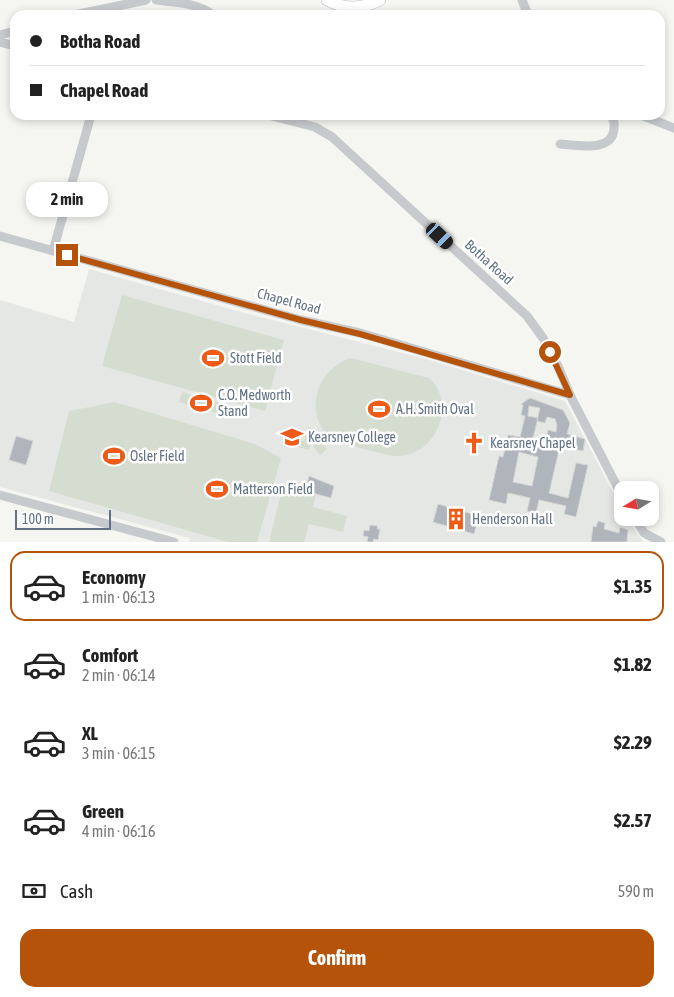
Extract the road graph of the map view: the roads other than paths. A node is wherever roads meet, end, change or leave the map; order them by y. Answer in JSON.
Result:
{"nodes":[{"id":1,"x":146,"y":0,"type":"edge"},
{"id":2,"x":156,"y":0,"type":"edge"},
{"id":3,"x":327,"y":0,"type":"edge"},
{"id":4,"x":380,"y":0,"type":"edge"},
{"id":5,"x":98,"y":10,"type":"edge"},
{"id":6,"x":208,"y":10,"type":"edge"},
{"id":7,"x":90,"y":120,"type":"edge"},
{"id":8,"x":288,"y":120,"type":"edge"},
{"id":9,"x":613,"y":120,"type":"edge"},
{"id":10,"x":654,"y":120,"type":"edge"},
{"id":11,"x":674,"y":128,"type":"edge"},
{"id":12,"x":560,"y":144,"type":"dead end"},
{"id":13,"x":0,"y":236,"type":"edge"},
{"id":14,"x":53,"y":251,"type":"junction"},
{"id":15,"x":570,"y":395,"type":"junction"},
{"id":16,"x":614,"y":481,"type":"edge"},
{"id":17,"x":0,"y":495,"type":"edge"},
{"id":18,"x":640,"y":526,"type":"edge"},
{"id":19,"x":174,"y":542,"type":"edge"},
{"id":20,"x":661,"y":542,"type":"edge"}],
"edges":[{"from":1,"to":5,"type":"street"},
{"from":2,"to":6,"type":"street"},
{"from":3,"to":4,"type":"main road"},
{"from":7,"to":14,"type":"street"},
{"from":8,"to":15,"type":"street","name":"Botha Road"},
{"from":9,"to":12,"type":"street"},
{"from":10,"to":11,"type":"street"},
{"from":13,"to":14,"type":"street","name":"Chapel Road"},
{"from":14,"to":15,"type":"street","name":"Chapel Road"},
{"from":15,"to":16,"type":"street","name":"Botha Road"},
{"from":17,"to":19,"type":"street"},
{"from":18,"to":20,"type":"street"}]}
